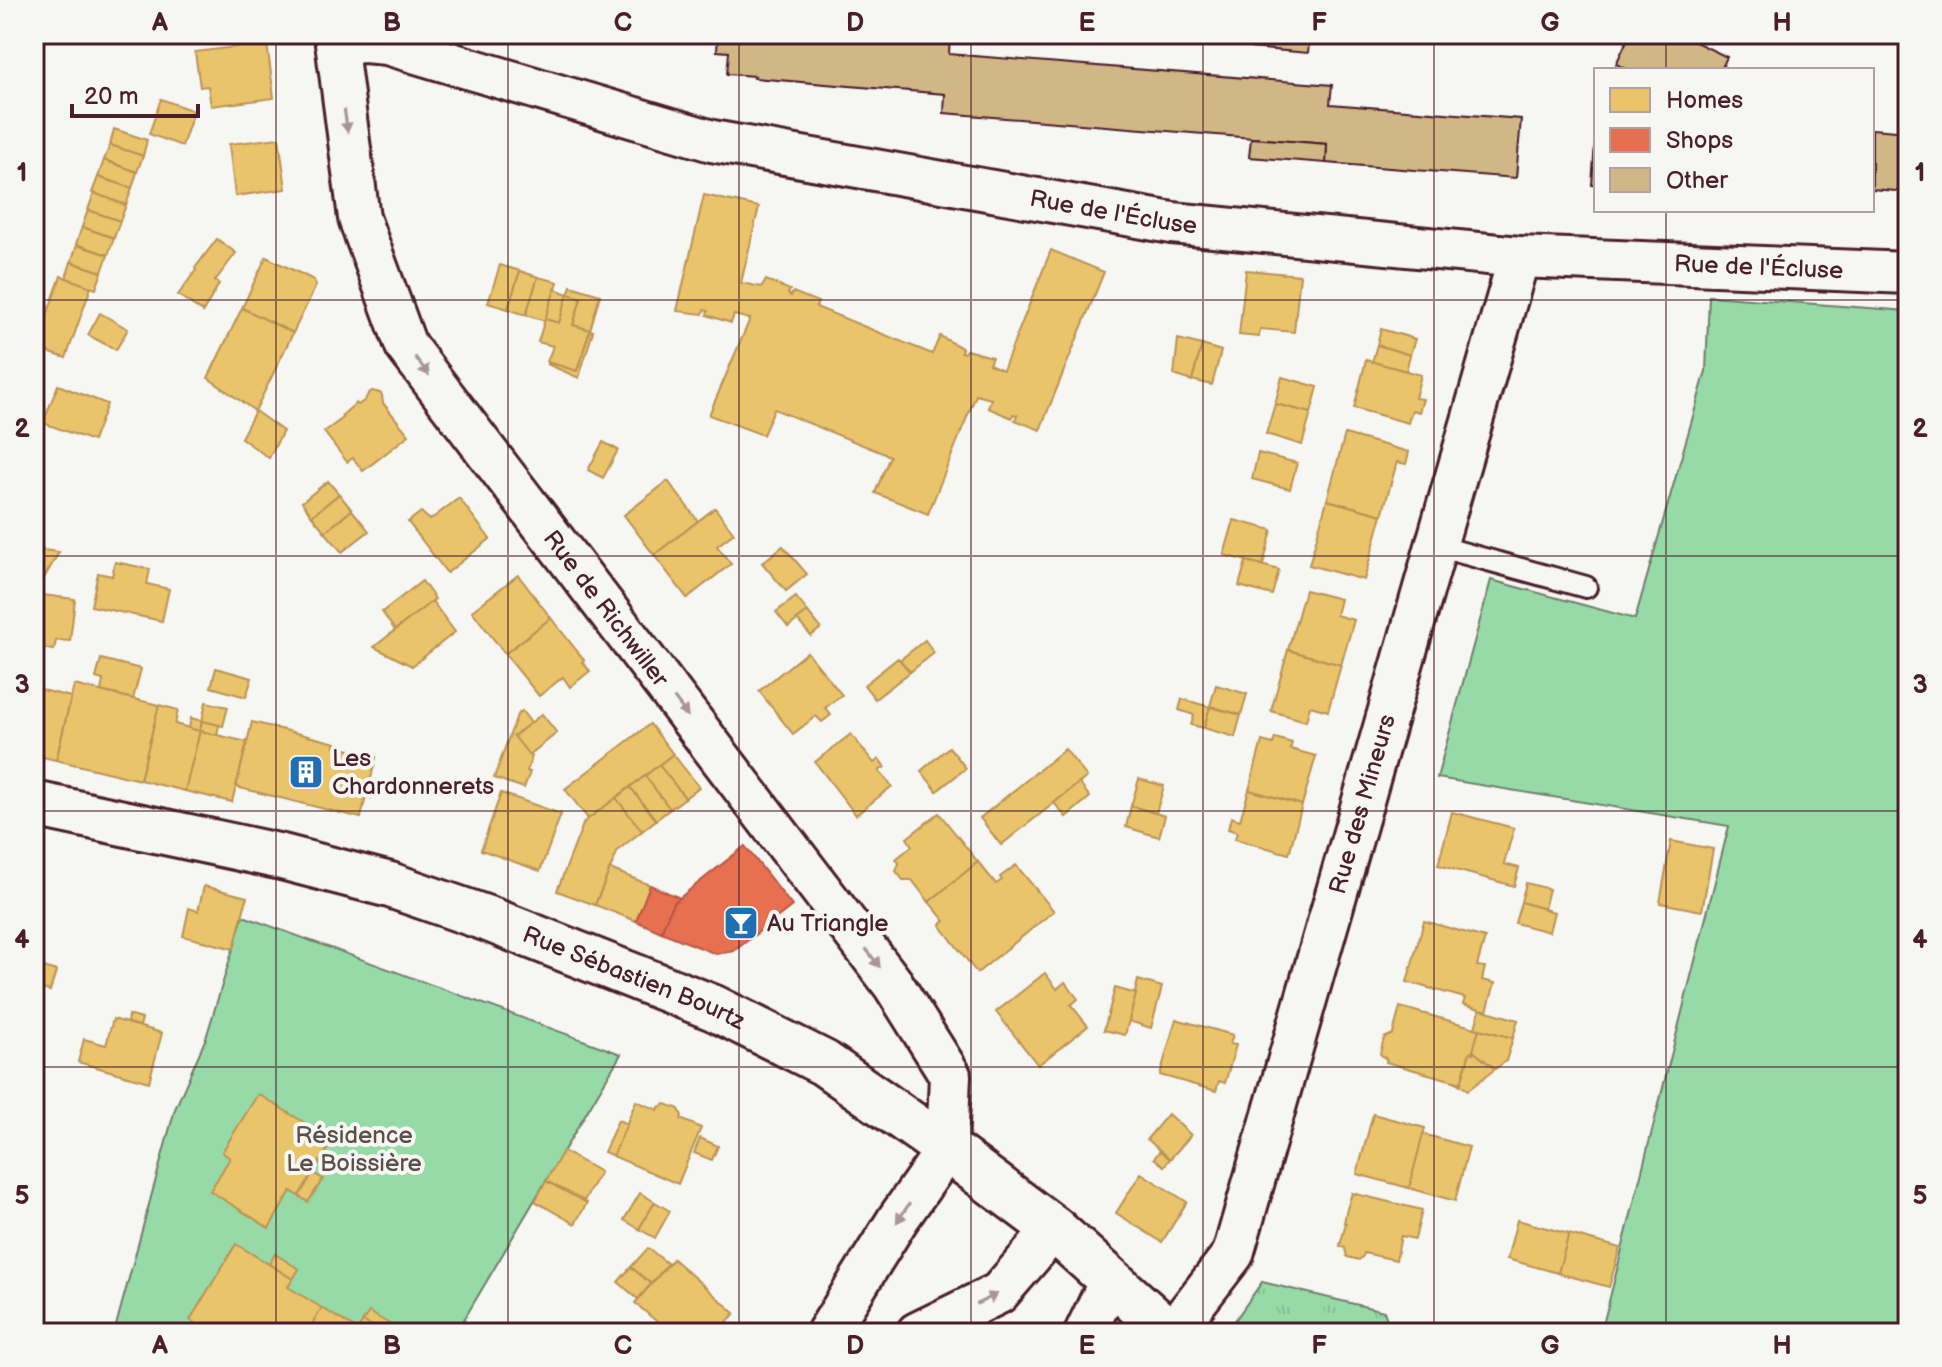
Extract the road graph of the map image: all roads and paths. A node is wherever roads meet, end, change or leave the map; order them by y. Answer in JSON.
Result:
{"nodes":[{"id":1,"x":336,"y":39,"type":"edge"},
{"id":2,"x":1519,"y":257,"type":"junction"},
{"id":3,"x":1908,"y":273,"type":"edge"},
{"id":4,"x":1437,"y":546,"type":"junction"},
{"id":5,"x":1586,"y":587,"type":"dead end"},
{"id":6,"x":34,"y":804,"type":"edge"},
{"id":7,"x":947,"y":1149,"type":"junction"},
{"id":8,"x":1054,"y":1229,"type":"junction"},
{"id":9,"x":1110,"y":1281,"type":"junction"},
{"id":10,"x":1166,"y":1328,"type":"edge"},
{"id":11,"x":827,"y":1333,"type":"edge"},
{"id":12,"x":917,"y":1333,"type":"edge"},
{"id":13,"x":1085,"y":1333,"type":"edge"}],
"edges":[{"from":1,"to":2,"type":"street","name":"Rue de l'Écluse"},
{"from":1,"to":7,"type":"street","name":"Rue de Richwiller","one_way":true},
{"from":2,"to":3,"type":"street","name":"Rue de l'Écluse"},
{"from":2,"to":4,"type":"street","name":"Rue des Mineurs"},
{"from":4,"to":5,"type":"lane"},
{"from":4,"to":10,"type":"street","name":"Rue des Mineurs"},
{"from":6,"to":7,"type":"main road","name":"Rue Sébastien Bourtz"},
{"from":7,"to":8,"type":"main road","name":"Rue Sébastien Bourtz"},
{"from":7,"to":11,"type":"street","one_way":true},
{"from":8,"to":9,"type":"main road","name":"Rue Sébastien Bourtz"},
{"from":12,"to":8,"type":"street","one_way":true},
{"from":9,"to":10,"type":"main road","name":"Rue Sébastien Bourtz"},
{"from":9,"to":13,"type":"street"}]}
